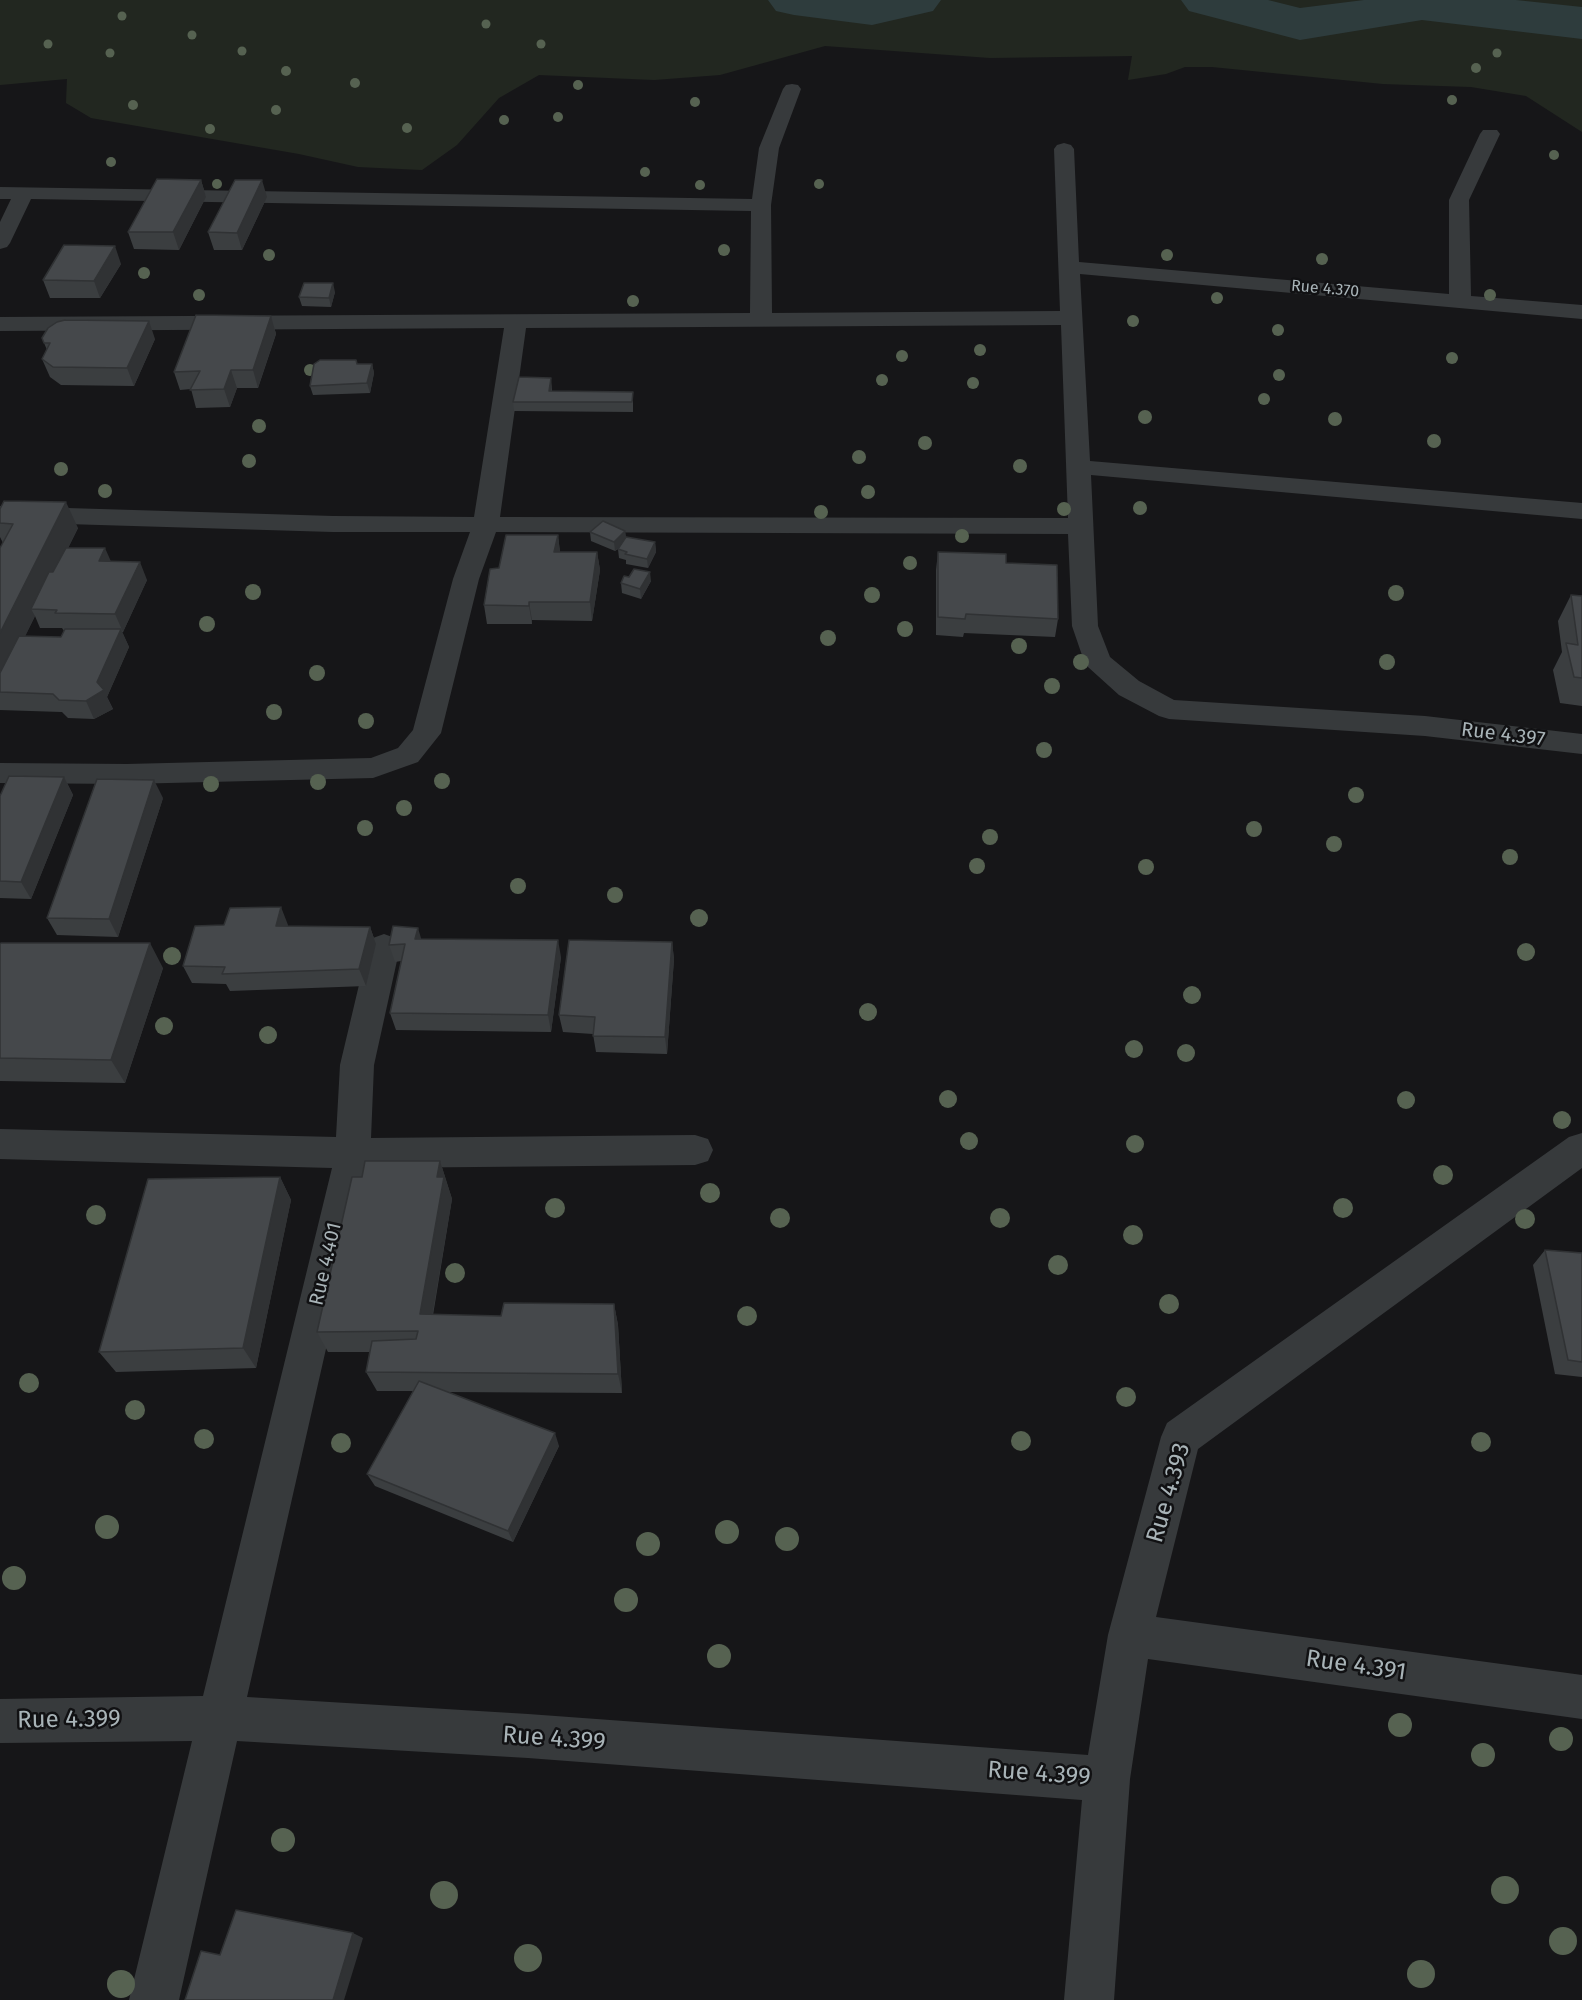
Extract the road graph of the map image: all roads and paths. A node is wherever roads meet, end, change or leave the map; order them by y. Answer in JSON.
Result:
{"nodes":[{"id":1,"x":792,"y":89,"type":"dead end"},
{"id":2,"x":1490,"y":135,"type":"dead end"},
{"id":3,"x":1064,"y":148,"type":"dead end"},
{"id":4,"x":25,"y":192,"type":"junction"},
{"id":5,"x":0,"y":193,"type":"edge"},
{"id":6,"x":761,"y":205,"type":"junction"},
{"id":7,"x":0,"y":243,"type":"edge"},
{"id":8,"x":1069,"y":267,"type":"junction"},
{"id":9,"x":1460,"y":301,"type":"junction"},
{"id":10,"x":1582,"y":312,"type":"edge"},
{"id":11,"x":1071,"y":318,"type":"junction"},
{"id":12,"x":761,"y":320,"type":"junction"},
{"id":13,"x":516,"y":321,"type":"junction"},
{"id":14,"x":0,"y":324,"type":"edge"},
{"id":15,"x":1078,"y":466,"type":"junction"},
{"id":16,"x":1582,"y":511,"type":"edge"},
{"id":17,"x":0,"y":514,"type":"edge"},
{"id":18,"x":486,"y":524,"type":"junction"},
{"id":19,"x":1080,"y":526,"type":"junction"},
{"id":20,"x":1582,"y":744,"type":"edge"},
{"id":21,"x":0,"y":773,"type":"edge"},
{"id":22,"x":384,"y":946,"type":"dead end"},
{"id":23,"x":0,"y":1144,"type":"edge"},
{"id":24,"x":1582,"y":1148,"type":"edge"},
{"id":25,"x":695,"y":1150,"type":"dead end"},
{"id":26,"x":352,"y":1154,"type":"junction"},
{"id":27,"x":1130,"y":1635,"type":"junction"},
{"id":28,"x":1582,"y":1697,"type":"edge"},
{"id":29,"x":220,"y":1718,"type":"junction"},
{"id":30,"x":0,"y":1721,"type":"edge"},
{"id":31,"x":1107,"y":1779,"type":"junction"},
{"id":32,"x":154,"y":2000,"type":"edge"},
{"id":33,"x":1089,"y":2000,"type":"edge"}],
"edges":[{"from":1,"to":6,"type":"street"},
{"from":2,"to":9,"type":"street"},
{"from":3,"to":8,"type":"street","name":"Rue 4.397"},
{"from":4,"to":5,"type":"street"},
{"from":4,"to":6,"type":"street"},
{"from":4,"to":7,"type":"street"},
{"from":6,"to":12,"type":"street"},
{"from":8,"to":9,"type":"street","name":"Rue 4.370"},
{"from":8,"to":11,"type":"street","name":"Rue 4.397"},
{"from":9,"to":10,"type":"street","name":"Rue 4.370"},
{"from":11,"to":12,"type":"street"},
{"from":11,"to":15,"type":"street","name":"Rue 4.397"},
{"from":12,"to":13,"type":"street"},
{"from":13,"to":14,"type":"street"},
{"from":13,"to":18,"type":"street"},
{"from":15,"to":16,"type":"street"},
{"from":15,"to":19,"type":"street","name":"Rue 4.397"},
{"from":17,"to":18,"type":"street"},
{"from":18,"to":19,"type":"street"},
{"from":18,"to":21,"type":"street"},
{"from":19,"to":20,"type":"street","name":"Rue 4.397"},
{"from":22,"to":26,"type":"street","name":"Rue 4.401"},
{"from":23,"to":26,"type":"street"},
{"from":24,"to":27,"type":"street","name":"Rue 4.393"},
{"from":25,"to":26,"type":"street"},
{"from":26,"to":29,"type":"street","name":"Rue 4.401"},
{"from":27,"to":28,"type":"street","name":"Rue 4.391"},
{"from":27,"to":31,"type":"street","name":"Rue 4.393"},
{"from":29,"to":30,"type":"street","name":"Rue 4.399"},
{"from":29,"to":31,"type":"street","name":"Rue 4.399"},
{"from":29,"to":32,"type":"street","name":"Rue 4.401"},
{"from":31,"to":33,"type":"street","name":"Rue 4.393"}]}
